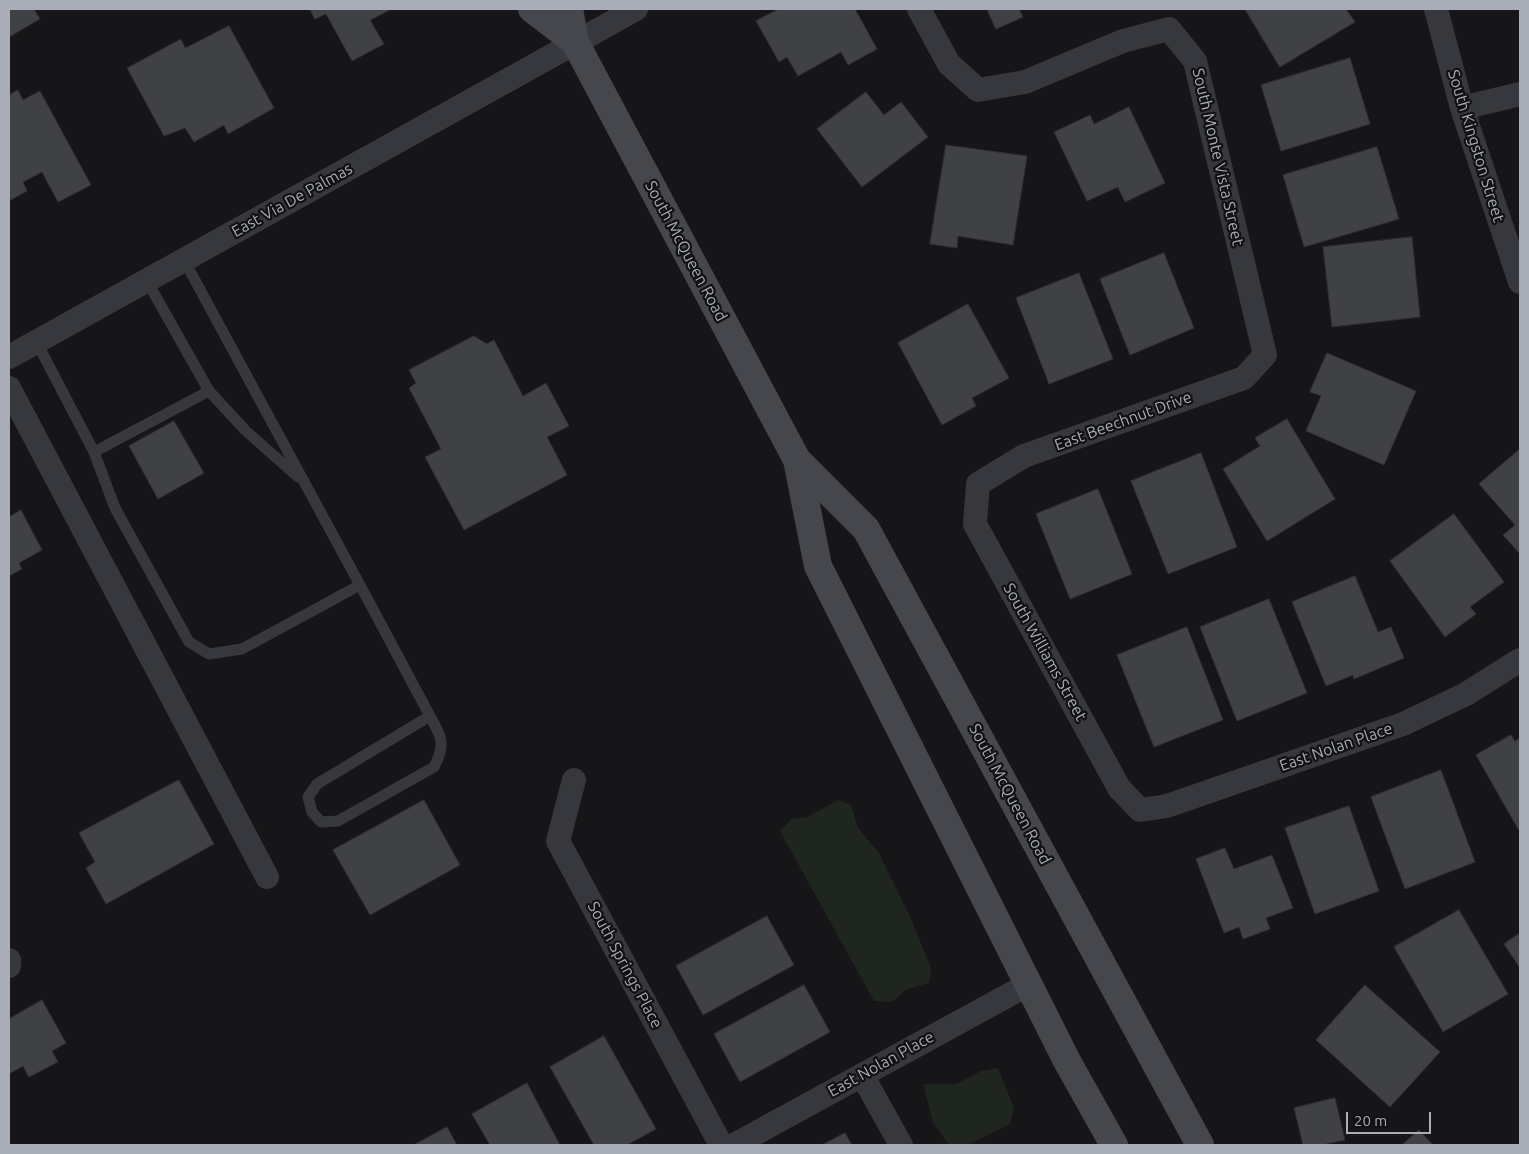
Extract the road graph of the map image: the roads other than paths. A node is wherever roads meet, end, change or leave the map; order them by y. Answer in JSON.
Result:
{"nodes":[{"id":1,"x":532,"y":9,"type":"edge"},
{"id":2,"x":569,"y":9,"type":"edge"},
{"id":3,"x":636,"y":9,"type":"edge"},
{"id":4,"x":919,"y":9,"type":"edge"},
{"id":5,"x":1436,"y":9,"type":"edge"},
{"id":6,"x":575,"y":42,"type":"junction"},
{"id":7,"x":1520,"y":94,"type":"edge"},
{"id":8,"x":1462,"y":108,"type":"junction"},
{"id":9,"x":184,"y":260,"type":"junction"},
{"id":10,"x":148,"y":281,"type":"junction"},
{"id":11,"x":1520,"y":282,"type":"edge"},
{"id":12,"x":36,"y":341,"type":"junction"},
{"id":13,"x":1265,"y":354,"type":"joint"},
{"id":14,"x":9,"y":357,"type":"edge"},
{"id":15,"x":9,"y":388,"type":"edge"},
{"id":16,"x":210,"y":391,"type":"junction"},
{"id":17,"x":94,"y":452,"type":"junction"},
{"id":18,"x":796,"y":460,"type":"junction"},
{"id":19,"x":305,"y":483,"type":"junction"},
{"id":20,"x":978,"y":484,"type":"joint"},
{"id":21,"x":360,"y":585,"type":"junction"},
{"id":22,"x":1520,"y":660,"type":"edge"},
{"id":23,"x":430,"y":716,"type":"junction"},
{"id":24,"x":574,"y":780,"type":"dead end"},
{"id":25,"x":1140,"y":810,"type":"joint"},
{"id":26,"x":267,"y":877,"type":"dead end"},
{"id":27,"x":1028,"y":984,"type":"junction"},
{"id":28,"x":862,"y":1075,"type":"junction"},
{"id":29,"x":721,"y":1145,"type":"edge"},
{"id":30,"x":734,"y":1145,"type":"edge"},
{"id":31,"x":901,"y":1145,"type":"edge"},
{"id":32,"x":1114,"y":1145,"type":"edge"},
{"id":33,"x":1200,"y":1145,"type":"edge"}],
"edges":[{"from":1,"to":6,"type":"main road","name":"South McQueen Road"},
{"from":2,"to":6,"type":"main road","name":"South McQueen Road"},
{"from":3,"to":6,"type":"street","name":"East Via De Palmas"},
{"from":4,"to":13,"type":"street","name":"South Monte Vista Street"},
{"from":5,"to":8,"type":"street","name":"South Kingston Street"},
{"from":6,"to":9,"type":"street","name":"East Via De Palmas"},
{"from":6,"to":18,"type":"main road","name":"South McQueen Road"},
{"from":7,"to":8,"type":"street"},
{"from":8,"to":11,"type":"street","name":"South Kingston Street"},
{"from":9,"to":10,"type":"street","name":"East Via De Palmas"},
{"from":9,"to":19,"type":"lane"},
{"from":10,"to":12,"type":"street","name":"East Via De Palmas"},
{"from":10,"to":16,"type":"lane"},
{"from":12,"to":14,"type":"street","name":"East Via De Palmas"},
{"from":12,"to":17,"type":"lane"},
{"from":13,"to":20,"type":"street","name":"East Beechnut Drive"},
{"from":15,"to":26,"type":"street"},
{"from":16,"to":17,"type":"lane"},
{"from":16,"to":19,"type":"lane"},
{"from":17,"to":21,"type":"lane"},
{"from":18,"to":27,"type":"main road","name":"South McQueen Road"},
{"from":18,"to":33,"type":"main road","name":"South McQueen Road"},
{"from":19,"to":21,"type":"lane"},
{"from":20,"to":25,"type":"street","name":"South Williams Street"},
{"from":21,"to":23,"type":"lane"},
{"from":22,"to":25,"type":"street","name":"East Nolan Place"},
{"from":23,"to":23,"type":"lane"},
{"from":24,"to":29,"type":"street","name":"South Springs Place"},
{"from":27,"to":28,"type":"street","name":"East Nolan Place"},
{"from":27,"to":32,"type":"main road","name":"South McQueen Road"},
{"from":28,"to":30,"type":"street","name":"East Nolan Place"},
{"from":28,"to":31,"type":"street"}]}
